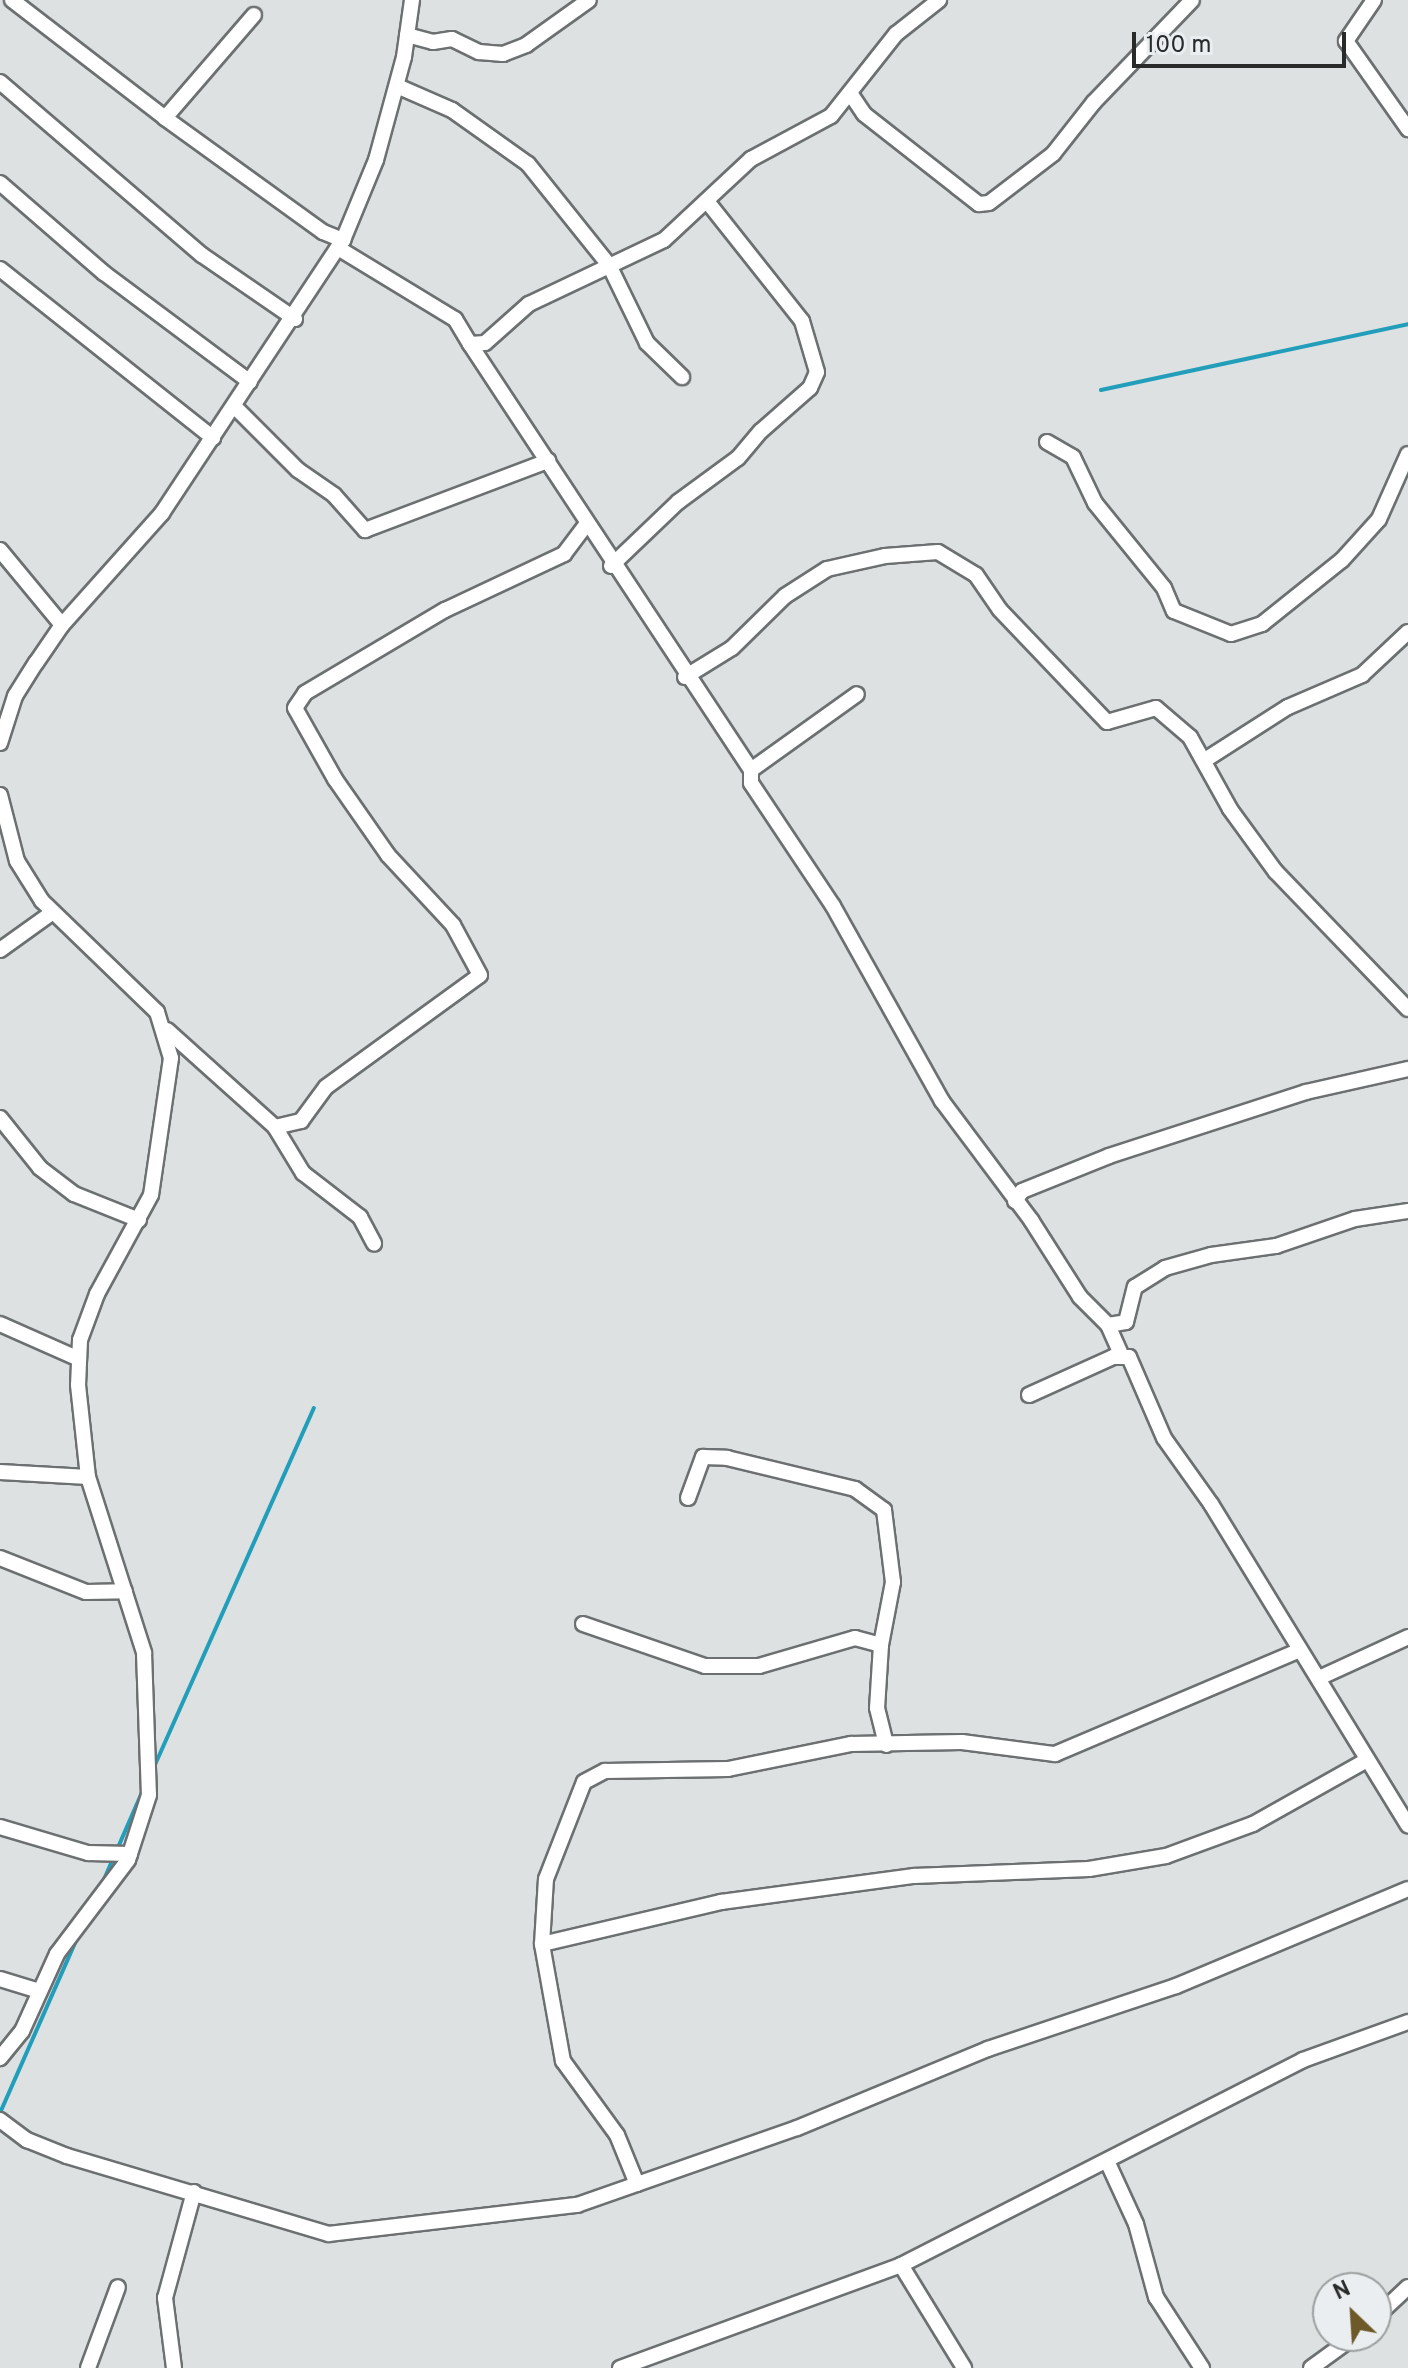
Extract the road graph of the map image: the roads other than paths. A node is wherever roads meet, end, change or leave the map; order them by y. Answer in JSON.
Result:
{"nodes":[{"id":1,"x":12,"y":0,"type":"edge"},
{"id":2,"x":412,"y":0,"type":"edge"},
{"id":3,"x":589,"y":0,"type":"edge"},
{"id":4,"x":939,"y":0,"type":"edge"},
{"id":5,"x":1192,"y":0,"type":"edge"},
{"id":6,"x":1374,"y":0,"type":"edge"},
{"id":7,"x":254,"y":15,"type":"dead end"},
{"id":8,"x":407,"y":35,"type":"junction"},
{"id":9,"x":0,"y":82,"type":"edge"},
{"id":10,"x":397,"y":86,"type":"junction"},
{"id":11,"x":850,"y":93,"type":"junction"},
{"id":12,"x":165,"y":118,"type":"junction"},
{"id":13,"x":1408,"y":129,"type":"edge"},
{"id":14,"x":0,"y":183,"type":"edge"},
{"id":15,"x":707,"y":201,"type":"junction"},
{"id":16,"x":341,"y":244,"type":"junction"},
{"id":17,"x":609,"y":265,"type":"junction"},
{"id":18,"x":0,"y":269,"type":"edge"},
{"id":19,"x":295,"y":319,"type":"junction"},
{"id":20,"x":470,"y":344,"type":"junction"},
{"id":21,"x":682,"y":377,"type":"dead end"},
{"id":22,"x":250,"y":382,"type":"junction"},
{"id":23,"x":235,"y":407,"type":"junction"},
{"id":24,"x":213,"y":438,"type":"junction"},
{"id":25,"x":1047,"y":442,"type":"dead end"},
{"id":26,"x":1408,"y":454,"type":"edge"},
{"id":27,"x":548,"y":461,"type":"junction"},
{"id":28,"x":586,"y":525,"type":"junction"},
{"id":29,"x":0,"y":550,"type":"edge"},
{"id":30,"x":611,"y":566,"type":"junction"},
{"id":31,"x":62,"y":625,"type":"junction"},
{"id":32,"x":1408,"y":632,"type":"edge"},
{"id":33,"x":685,"y":677,"type":"junction"},
{"id":34,"x":857,"y":694,"type":"dead end"},
{"id":35,"x":0,"y":743,"type":"edge"},
{"id":36,"x":1205,"y":760,"type":"junction"},
{"id":37,"x":751,"y":770,"type":"junction"},
{"id":38,"x":0,"y":795,"type":"edge"},
{"id":39,"x":3,"y":825,"type":"edge"},
{"id":40,"x":53,"y":912,"type":"junction"},
{"id":41,"x":0,"y":950,"type":"edge"},
{"id":42,"x":1408,"y":1009,"type":"edge"},
{"id":43,"x":167,"y":1030,"type":"junction"},
{"id":44,"x":1408,"y":1069,"type":"edge"},
{"id":45,"x":0,"y":1118,"type":"edge"},
{"id":46,"x":275,"y":1127,"type":"junction"},
{"id":47,"x":1015,"y":1201,"type":"junction"},
{"id":48,"x":1408,"y":1211,"type":"edge"},
{"id":49,"x":139,"y":1220,"type":"junction"},
{"id":50,"x":374,"y":1243,"type":"dead end"},
{"id":51,"x":0,"y":1324,"type":"edge"},
{"id":52,"x":1108,"y":1325,"type":"junction"},
{"id":53,"x":1121,"y":1354,"type":"junction"},
{"id":54,"x":79,"y":1359,"type":"junction"},
{"id":55,"x":1029,"y":1395,"type":"dead end"},
{"id":56,"x":0,"y":1472,"type":"edge"},
{"id":57,"x":88,"y":1477,"type":"junction"},
{"id":58,"x":688,"y":1498,"type":"dead end"},
{"id":59,"x":0,"y":1558,"type":"edge"},
{"id":60,"x":125,"y":1591,"type":"junction"},
{"id":61,"x":583,"y":1624,"type":"dead end"},
{"id":62,"x":1408,"y":1637,"type":"edge"},
{"id":63,"x":881,"y":1645,"type":"junction"},
{"id":64,"x":1300,"y":1650,"type":"junction"},
{"id":65,"x":1319,"y":1678,"type":"junction"},
{"id":66,"x":886,"y":1745,"type":"junction"},
{"id":67,"x":1367,"y":1760,"type":"junction"},
{"id":68,"x":1408,"y":1825,"type":"edge"},
{"id":69,"x":0,"y":1827,"type":"edge"},
{"id":70,"x":130,"y":1854,"type":"junction"},
{"id":71,"x":1408,"y":1889,"type":"edge"},
{"id":72,"x":542,"y":1944,"type":"junction"},
{"id":73,"x":0,"y":1979,"type":"edge"},
{"id":74,"x":39,"y":1991,"type":"junction"},
{"id":75,"x":1408,"y":2022,"type":"edge"},
{"id":76,"x":0,"y":2058,"type":"edge"},
{"id":77,"x":0,"y":2120,"type":"edge"},
{"id":78,"x":1107,"y":2161,"type":"junction"},
{"id":79,"x":637,"y":2184,"type":"junction"},
{"id":80,"x":194,"y":2192,"type":"junction"},
{"id":81,"x":901,"y":2265,"type":"junction"},
{"id":82,"x":118,"y":2287,"type":"dead end"},
{"id":83,"x":1408,"y":2287,"type":"edge"},
{"id":84,"x":1392,"y":2302,"type":"edge"},
{"id":85,"x":1333,"y":2352,"type":"edge"},
{"id":86,"x":88,"y":2368,"type":"edge"},
{"id":87,"x":174,"y":2368,"type":"edge"},
{"id":88,"x":620,"y":2368,"type":"edge"},
{"id":89,"x":964,"y":2368,"type":"edge"},
{"id":90,"x":1202,"y":2368,"type":"edge"},
{"id":91,"x":1311,"y":2368,"type":"edge"}],
"edges":[{"from":1,"to":12,"type":"street"},
{"from":2,"to":8,"type":"street"},
{"from":3,"to":8,"type":"street"},
{"from":4,"to":11,"type":"street"},
{"from":5,"to":11,"type":"street"},
{"from":6,"to":13,"type":"street"},
{"from":7,"to":12,"type":"street"},
{"from":8,"to":10,"type":"street"},
{"from":9,"to":19,"type":"street"},
{"from":10,"to":16,"type":"street"},
{"from":10,"to":17,"type":"street"},
{"from":11,"to":15,"type":"street"},
{"from":12,"to":16,"type":"street"},
{"from":14,"to":22,"type":"street"},
{"from":15,"to":17,"type":"street"},
{"from":15,"to":30,"type":"street"},
{"from":16,"to":19,"type":"street"},
{"from":16,"to":20,"type":"street"},
{"from":17,"to":20,"type":"street"},
{"from":17,"to":21,"type":"street"},
{"from":18,"to":24,"type":"street"},
{"from":19,"to":22,"type":"street"},
{"from":20,"to":27,"type":"street"},
{"from":22,"to":23,"type":"street"},
{"from":23,"to":24,"type":"street"},
{"from":23,"to":27,"type":"street"},
{"from":24,"to":31,"type":"street"},
{"from":25,"to":26,"type":"street"},
{"from":27,"to":28,"type":"street"},
{"from":28,"to":30,"type":"street"},
{"from":28,"to":46,"type":"street"},
{"from":29,"to":31,"type":"street"},
{"from":30,"to":33,"type":"street"},
{"from":31,"to":35,"type":"street"},
{"from":32,"to":36,"type":"street"},
{"from":33,"to":36,"type":"street"},
{"from":33,"to":37,"type":"street"},
{"from":34,"to":37,"type":"street"},
{"from":36,"to":42,"type":"street"},
{"from":37,"to":47,"type":"street"},
{"from":38,"to":39,"type":"street"},
{"from":39,"to":40,"type":"street"},
{"from":40,"to":41,"type":"street"},
{"from":40,"to":43,"type":"street"},
{"from":43,"to":46,"type":"street"},
{"from":43,"to":49,"type":"street"},
{"from":44,"to":47,"type":"street"},
{"from":45,"to":49,"type":"street"},
{"from":46,"to":50,"type":"street"},
{"from":47,"to":52,"type":"street"},
{"from":48,"to":52,"type":"street"},
{"from":49,"to":54,"type":"street"},
{"from":51,"to":54,"type":"street"},
{"from":52,"to":53,"type":"street"},
{"from":53,"to":55,"type":"street"},
{"from":53,"to":64,"type":"street"},
{"from":54,"to":57,"type":"street"},
{"from":56,"to":57,"type":"street"},
{"from":57,"to":60,"type":"street"},
{"from":58,"to":63,"type":"street"},
{"from":59,"to":60,"type":"street"},
{"from":60,"to":70,"type":"street"},
{"from":61,"to":63,"type":"street"},
{"from":62,"to":65,"type":"street"},
{"from":63,"to":66,"type":"street"},
{"from":64,"to":65,"type":"street"},
{"from":64,"to":66,"type":"street"},
{"from":65,"to":67,"type":"street"},
{"from":66,"to":72,"type":"street"},
{"from":67,"to":68,"type":"street"},
{"from":67,"to":72,"type":"street"},
{"from":69,"to":70,"type":"street"},
{"from":70,"to":74,"type":"street"},
{"from":71,"to":79,"type":"street"},
{"from":72,"to":79,"type":"street"},
{"from":73,"to":74,"type":"street"},
{"from":74,"to":76,"type":"street"},
{"from":75,"to":78,"type":"street"},
{"from":77,"to":80,"type":"street"},
{"from":78,"to":81,"type":"street"},
{"from":78,"to":90,"type":"street"},
{"from":79,"to":80,"type":"street"},
{"from":80,"to":87,"type":"street"},
{"from":81,"to":88,"type":"street"},
{"from":81,"to":89,"type":"street"},
{"from":82,"to":86,"type":"street"},
{"from":83,"to":84,"type":"street"},
{"from":85,"to":91,"type":"street"}]}
